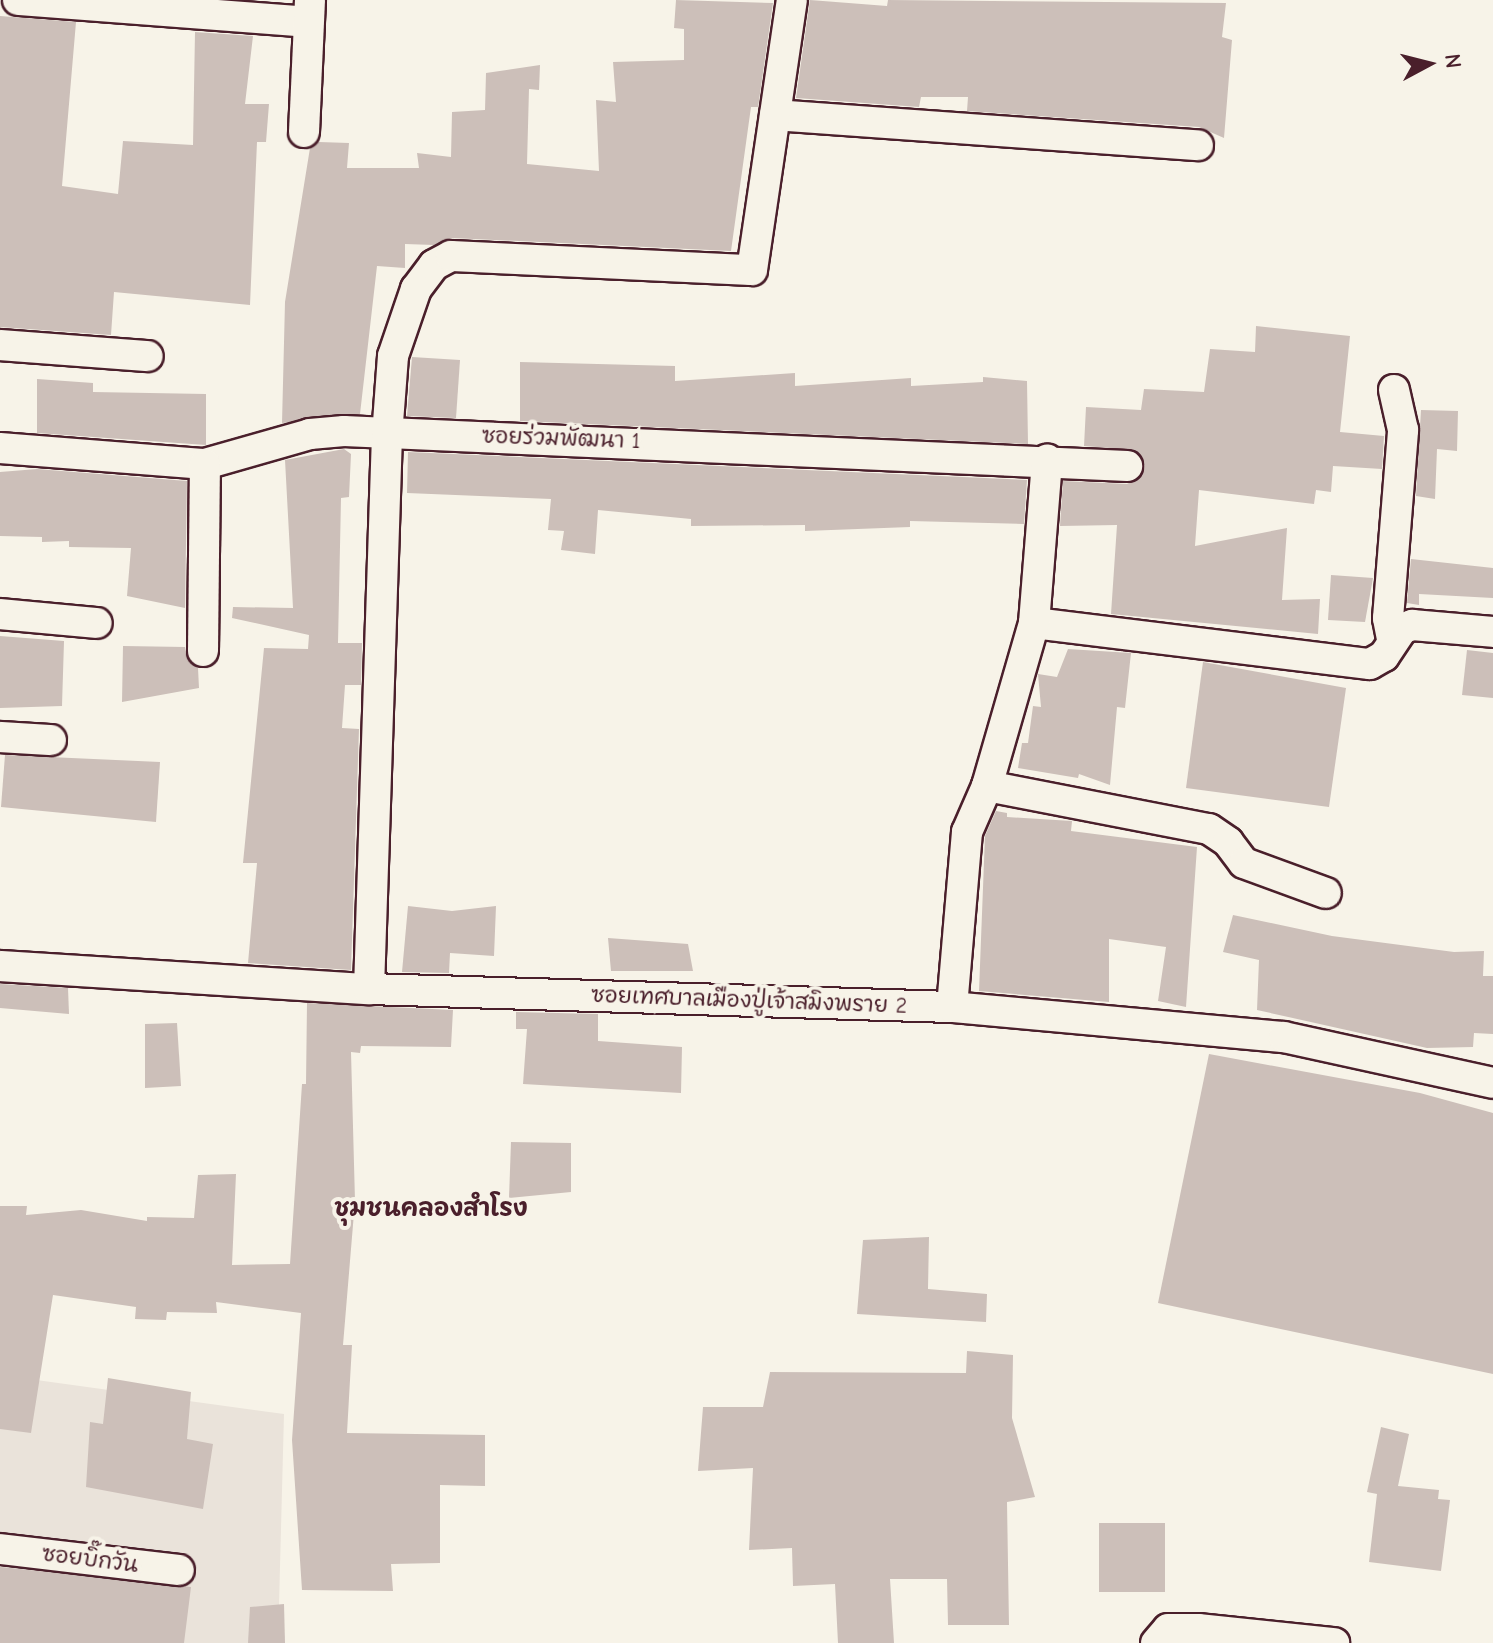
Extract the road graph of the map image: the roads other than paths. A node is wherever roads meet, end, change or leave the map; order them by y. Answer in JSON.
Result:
{"nodes":[{"id":1,"x":18,"y":0,"type":"edge"},
{"id":2,"x":792,"y":0,"type":"edge"},
{"id":3,"x":299,"y":16,"type":"edge"},
{"id":4,"x":775,"y":115,"type":"junction"},
{"id":5,"x":304,"y":132,"type":"dead end"},
{"id":6,"x":1198,"y":145,"type":"dead end"},
{"id":7,"x":0,"y":345,"type":"edge"},
{"id":8,"x":148,"y":356,"type":"dead end"},
{"id":9,"x":1394,"y":390,"type":"dead end"},
{"id":10,"x":387,"y":436,"type":"junction"},
{"id":11,"x":0,"y":448,"type":"edge"},
{"id":12,"x":1047,"y":460,"type":"junction"},
{"id":13,"x":205,"y":464,"type":"junction"},
{"id":14,"x":1127,"y":466,"type":"dead end"},
{"id":15,"x":0,"y":614,"type":"edge"},
{"id":16,"x":97,"y":623,"type":"dead end"},
{"id":17,"x":1034,"y":623,"type":"junction"},
{"id":18,"x":1493,"y":632,"type":"edge"},
{"id":19,"x":1392,"y":639,"type":"junction"},
{"id":20,"x":203,"y":651,"type":"dead end"},
{"id":21,"x":0,"y":737,"type":"edge"},
{"id":22,"x":51,"y":740,"type":"dead end"},
{"id":23,"x":987,"y":786,"type":"junction"},
{"id":24,"x":1326,"y":893,"type":"dead end"},
{"id":25,"x":0,"y":966,"type":"edge"},
{"id":26,"x":369,"y":989,"type":"junction"},
{"id":27,"x":952,"y":1007,"type":"junction"},
{"id":28,"x":1493,"y":1083,"type":"edge"},
{"id":29,"x":0,"y":1549,"type":"edge"},
{"id":30,"x":179,"y":1570,"type":"dead end"},
{"id":31,"x":1156,"y":1643,"type":"edge"},
{"id":32,"x":1334,"y":1643,"type":"edge"}],
"edges":[{"from":1,"to":3,"type":"street"},
{"from":2,"to":4,"type":"street"},
{"from":3,"to":5,"type":"street"},
{"from":4,"to":6,"type":"street"},
{"from":4,"to":10,"type":"street"},
{"from":7,"to":8,"type":"street"},
{"from":9,"to":19,"type":"street"},
{"from":10,"to":12,"type":"street","name":"ซอยร่วมพัฒนา 1"},
{"from":10,"to":13,"type":"street","name":"ซอยร่วมพัฒนา 1"},
{"from":10,"to":26,"type":"street"},
{"from":11,"to":13,"type":"street","name":"ซอยร่วมพัฒนา 1"},
{"from":12,"to":14,"type":"street","name":"ซอยร่วมพัฒนา 1"},
{"from":12,"to":17,"type":"street"},
{"from":13,"to":20,"type":"street"},
{"from":15,"to":16,"type":"street"},
{"from":17,"to":19,"type":"street"},
{"from":17,"to":23,"type":"street"},
{"from":18,"to":19,"type":"street"},
{"from":21,"to":22,"type":"street"},
{"from":23,"to":24,"type":"street"},
{"from":23,"to":27,"type":"street"},
{"from":25,"to":26,"type":"street","name":"ซอยเทศบาลเมืองปู่เจ้าสมิงพราย 2"},
{"from":26,"to":27,"type":"street","name":"ซอยเทศบาลเมืองปู่เจ้าสมิงพราย 2"},
{"from":27,"to":28,"type":"street","name":"ซอยเทศบาลเมืองปู่เจ้าสมิงพราย 2"},
{"from":29,"to":30,"type":"street","name":"ซอยบิ๊กวัน"},
{"from":31,"to":32,"type":"street"}]}
